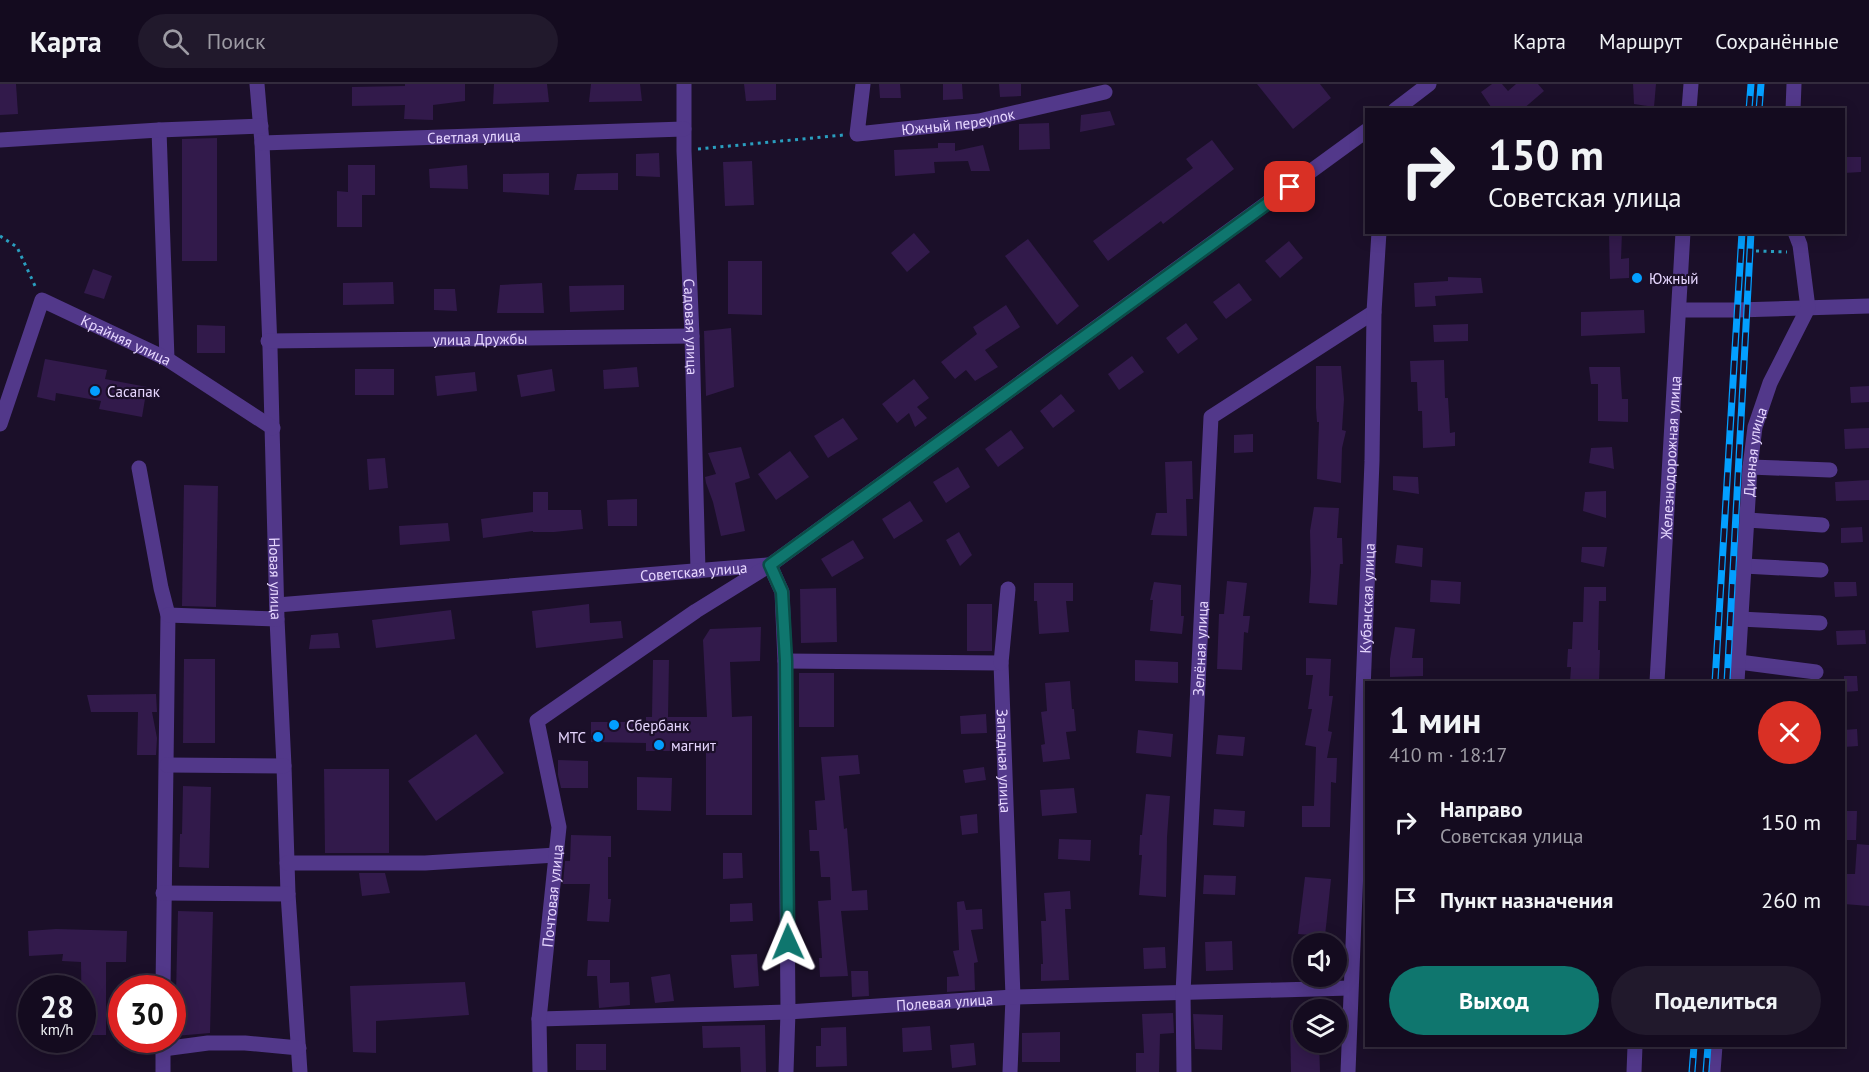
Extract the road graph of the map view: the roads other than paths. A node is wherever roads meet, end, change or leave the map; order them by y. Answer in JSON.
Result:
{"nodes":[{"id":1,"x":257,"y":84,"type":"edge"},
{"id":2,"x":684,"y":84,"type":"edge"},
{"id":3,"x":863,"y":84,"type":"edge"},
{"id":4,"x":1429,"y":84,"type":"edge"},
{"id":5,"x":1691,"y":84,"type":"edge"},
{"id":6,"x":1794,"y":84,"type":"edge"},
{"id":7,"x":1106,"y":92,"type":"dead end"},
{"id":8,"x":1398,"y":108,"type":"edge"},
{"id":9,"x":1689,"y":108,"type":"edge"},
{"id":10,"x":1793,"y":108,"type":"edge"},
{"id":11,"x":261,"y":126,"type":"junction"},
{"id":12,"x":684,"y":129,"type":"junction"},
{"id":13,"x":159,"y":130,"type":"junction"},
{"id":14,"x":1365,"y":132,"type":"edge"},
{"id":15,"x":0,"y":140,"type":"edge"},
{"id":16,"x":262,"y":143,"type":"junction"},
{"id":17,"x":1379,"y":234,"type":"edge"},
{"id":18,"x":1683,"y":234,"type":"edge"},
{"id":19,"x":1796,"y":234,"type":"edge"},
{"id":20,"x":1869,"y":306,"type":"edge"},
{"id":21,"x":1808,"y":308,"type":"junction"},
{"id":22,"x":1679,"y":310,"type":"junction"},
{"id":23,"x":1374,"y":312,"type":"junction"},
{"id":24,"x":692,"y":336,"type":"junction"},
{"id":25,"x":268,"y":341,"type":"junction"},
{"id":26,"x":167,"y":359,"type":"junction"},
{"id":27,"x":0,"y":424,"type":"edge"},
{"id":28,"x":273,"y":428,"type":"junction"},
{"id":29,"x":1750,"y":467,"type":"junction"},
{"id":30,"x":140,"y":468,"type":"dead end"},
{"id":31,"x":1830,"y":470,"type":"dead end"},
{"id":32,"x":1748,"y":520,"type":"junction"},
{"id":33,"x":1822,"y":525,"type":"dead end"},
{"id":34,"x":770,"y":565,"type":"junction"},
{"id":35,"x":1744,"y":566,"type":"junction"},
{"id":36,"x":1821,"y":570,"type":"dead end"},
{"id":37,"x":698,"y":571,"type":"junction"},
{"id":38,"x":1008,"y":589,"type":"dead end"},
{"id":39,"x":277,"y":612,"type":"junction"},
{"id":40,"x":168,"y":615,"type":"junction"},
{"id":41,"x":1740,"y":619,"type":"junction"},
{"id":42,"x":1820,"y":623,"type":"dead end"},
{"id":43,"x":786,"y":661,"type":"junction"},
{"id":44,"x":1739,"y":662,"type":"junction"},
{"id":45,"x":1001,"y":663,"type":"junction"},
{"id":46,"x":1816,"y":672,"type":"dead end"},
{"id":47,"x":1657,"y":681,"type":"edge"},
{"id":48,"x":1737,"y":681,"type":"edge"},
{"id":49,"x":167,"y":765,"type":"junction"},
{"id":50,"x":284,"y":766,"type":"junction"},
{"id":51,"x":556,"y":855,"type":"junction"},
{"id":52,"x":287,"y":863,"type":"junction"},
{"id":53,"x":163,"y":893,"type":"junction"},
{"id":54,"x":288,"y":894,"type":"junction"},
{"id":55,"x":163,"y":975,"type":"edge"},
{"id":56,"x":1350,"y":988,"type":"junction"},
{"id":57,"x":1183,"y":993,"type":"junction"},
{"id":58,"x":1013,"y":997,"type":"junction"},
{"id":59,"x":788,"y":1012,"type":"junction"},
{"id":60,"x":539,"y":1019,"type":"junction"},
{"id":61,"x":186,"y":1043,"type":"edge"},
{"id":62,"x":1635,"y":1047,"type":"edge"},
{"id":63,"x":1715,"y":1047,"type":"edge"},
{"id":64,"x":299,"y":1048,"type":"junction"},
{"id":65,"x":163,"y":1053,"type":"edge"},
{"id":66,"x":163,"y":1072,"type":"edge"},
{"id":67,"x":300,"y":1072,"type":"edge"},
{"id":68,"x":540,"y":1072,"type":"edge"},
{"id":69,"x":786,"y":1072,"type":"edge"},
{"id":70,"x":1010,"y":1072,"type":"edge"},
{"id":71,"x":1184,"y":1072,"type":"edge"},
{"id":72,"x":1348,"y":1072,"type":"edge"},
{"id":73,"x":1634,"y":1072,"type":"edge"},
{"id":74,"x":1716,"y":1072,"type":"edge"}],
"edges":[{"from":1,"to":11,"type":"street","name":"Новая улица"},
{"from":2,"to":12,"type":"street","name":"Садовая улица"},
{"from":3,"to":7,"type":"street","name":"Южный переулок"},
{"from":4,"to":8,"type":"street"},
{"from":5,"to":9,"type":"street"},
{"from":6,"to":10,"type":"street"},
{"from":11,"to":13,"type":"street"},
{"from":11,"to":16,"type":"street","name":"Новая улица"},
{"from":12,"to":16,"type":"street","name":"Светлая улица"},
{"from":12,"to":24,"type":"street","name":"Садовая улица"},
{"from":13,"to":15,"type":"street"},
{"from":13,"to":26,"type":"street"},
{"from":14,"to":34,"type":"street"},
{"from":16,"to":25,"type":"street","name":"Новая улица"},
{"from":17,"to":23,"type":"street","name":"Кубанская улица"},
{"from":18,"to":22,"type":"street","name":"Железнодорожная улица"},
{"from":19,"to":21,"type":"street"},
{"from":20,"to":21,"type":"street"},
{"from":21,"to":22,"type":"street"},
{"from":21,"to":29,"type":"street","name":"Дивная улица"},
{"from":22,"to":47,"type":"street","name":"Железнодорожная улица"},
{"from":23,"to":56,"type":"street","name":"Кубанская улица"},
{"from":23,"to":57,"type":"street","name":"Зелёная улица"},
{"from":24,"to":25,"type":"street","name":"улица Дружбы"},
{"from":24,"to":37,"type":"street","name":"Садовая улица"},
{"from":25,"to":28,"type":"street","name":"Новая улица"},
{"from":26,"to":27,"type":"street","name":"Крайняя улица"},
{"from":26,"to":28,"type":"street","name":"Крайняя улица"},
{"from":28,"to":39,"type":"street","name":"Новая улица"},
{"from":29,"to":31,"type":"street"},
{"from":29,"to":32,"type":"street","name":"Дивная улица"},
{"from":30,"to":40,"type":"street"},
{"from":32,"to":33,"type":"street"},
{"from":32,"to":35,"type":"street","name":"Дивная улица"},
{"from":34,"to":37,"type":"street","name":"Советская улица"},
{"from":34,"to":43,"type":"street"},
{"from":34,"to":51,"type":"street","name":"Почтовая улица"},
{"from":35,"to":36,"type":"street"},
{"from":35,"to":41,"type":"street","name":"Дивная улица"},
{"from":37,"to":39,"type":"street","name":"Советская улица"},
{"from":38,"to":45,"type":"street","name":"Западная улица"},
{"from":39,"to":40,"type":"street","name":"Советская улица"},
{"from":39,"to":50,"type":"street","name":"Новая улица"},
{"from":40,"to":49,"type":"street"},
{"from":41,"to":42,"type":"street"},
{"from":41,"to":44,"type":"street","name":"Дивная улица"},
{"from":43,"to":45,"type":"street"},
{"from":43,"to":59,"type":"street"},
{"from":44,"to":46,"type":"street"},
{"from":44,"to":48,"type":"street","name":"Дивная улица"},
{"from":45,"to":58,"type":"street","name":"Западная улица"},
{"from":49,"to":50,"type":"street"},
{"from":49,"to":53,"type":"street"},
{"from":50,"to":52,"type":"street","name":"Новая улица"},
{"from":51,"to":52,"type":"street"},
{"from":51,"to":60,"type":"street","name":"Почтовая улица"},
{"from":52,"to":54,"type":"street","name":"Новая улица"},
{"from":53,"to":54,"type":"street"},
{"from":53,"to":55,"type":"street"},
{"from":54,"to":64,"type":"street","name":"Новая улица"},
{"from":56,"to":57,"type":"street","name":"Полевая улица"},
{"from":56,"to":72,"type":"street","name":"Кубанская улица"},
{"from":57,"to":58,"type":"street","name":"Полевая улица"},
{"from":57,"to":71,"type":"street","name":"Зелёная улица"},
{"from":58,"to":59,"type":"street","name":"Полевая улица"},
{"from":58,"to":70,"type":"street","name":"Западная улица"},
{"from":59,"to":60,"type":"street","name":"Полевая улица"},
{"from":59,"to":69,"type":"street"},
{"from":60,"to":68,"type":"street","name":"Почтовая улица"},
{"from":61,"to":64,"type":"street"},
{"from":62,"to":73,"type":"street"},
{"from":63,"to":74,"type":"street"},
{"from":64,"to":67,"type":"street","name":"Новая улица"},
{"from":65,"to":66,"type":"street"}]}
